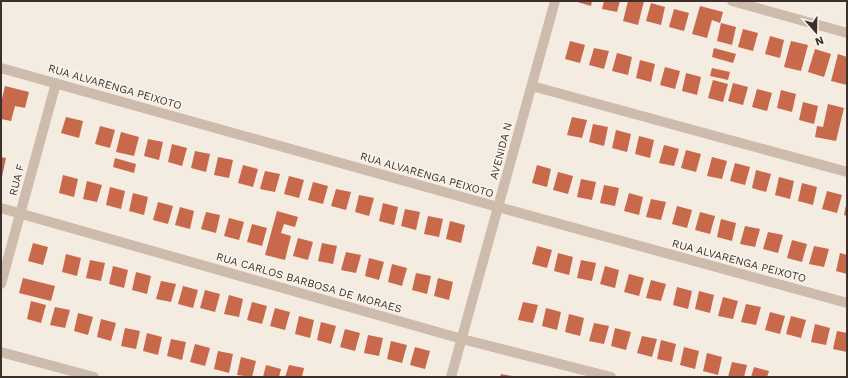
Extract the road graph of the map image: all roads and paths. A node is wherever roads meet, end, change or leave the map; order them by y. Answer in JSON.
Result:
{"nodes":[{"id":1,"x":555,"y":1,"type":"edge"},
{"id":2,"x":732,"y":1,"type":"edge"},
{"id":3,"x":847,"y":33,"type":"edge"},
{"id":4,"x":1,"y":68,"type":"edge"},
{"id":5,"x":56,"y":84,"type":"junction"},
{"id":6,"x":532,"y":86,"type":"junction"},
{"id":7,"x":847,"y":172,"type":"edge"},
{"id":8,"x":498,"y":207,"type":"junction"},
{"id":9,"x":1,"y":208,"type":"edge"},
{"id":10,"x":21,"y":213,"type":"junction"},
{"id":11,"x":1,"y":284,"type":"edge"},
{"id":12,"x":847,"y":303,"type":"edge"},
{"id":13,"x":462,"y":339,"type":"junction"},
{"id":14,"x":1,"y":352,"type":"edge"},
{"id":15,"x":94,"y":377,"type":"edge"},
{"id":16,"x":451,"y":377,"type":"edge"},
{"id":17,"x":611,"y":377,"type":"edge"}],
"edges":[{"from":1,"to":6,"type":"street","name":"AVENIDA N"},
{"from":2,"to":3,"type":"street"},
{"from":4,"to":5,"type":"street","name":"RUA ALVARENGA PEIXOTO"},
{"from":5,"to":8,"type":"street","name":"RUA ALVARENGA PEIXOTO"},
{"from":5,"to":10,"type":"street","name":"RUA F"},
{"from":6,"to":7,"type":"street"},
{"from":6,"to":8,"type":"street","name":"AVENIDA N"},
{"from":8,"to":12,"type":"street","name":"RUA ALVARENGA PEIXOTO"},
{"from":8,"to":13,"type":"street","name":"AVENIDA N"},
{"from":9,"to":10,"type":"street","name":"RUA CARLOS BARBOSA DE MORAES"},
{"from":10,"to":11,"type":"street","name":"RUA F"},
{"from":10,"to":13,"type":"street","name":"RUA CARLOS BARBOSA DE MORAES"},
{"from":13,"to":16,"type":"street","name":"AVENIDA N"},
{"from":13,"to":17,"type":"street","name":"RUA CARLOS BARBOSA DE MORAES"},
{"from":14,"to":15,"type":"street"}]}
